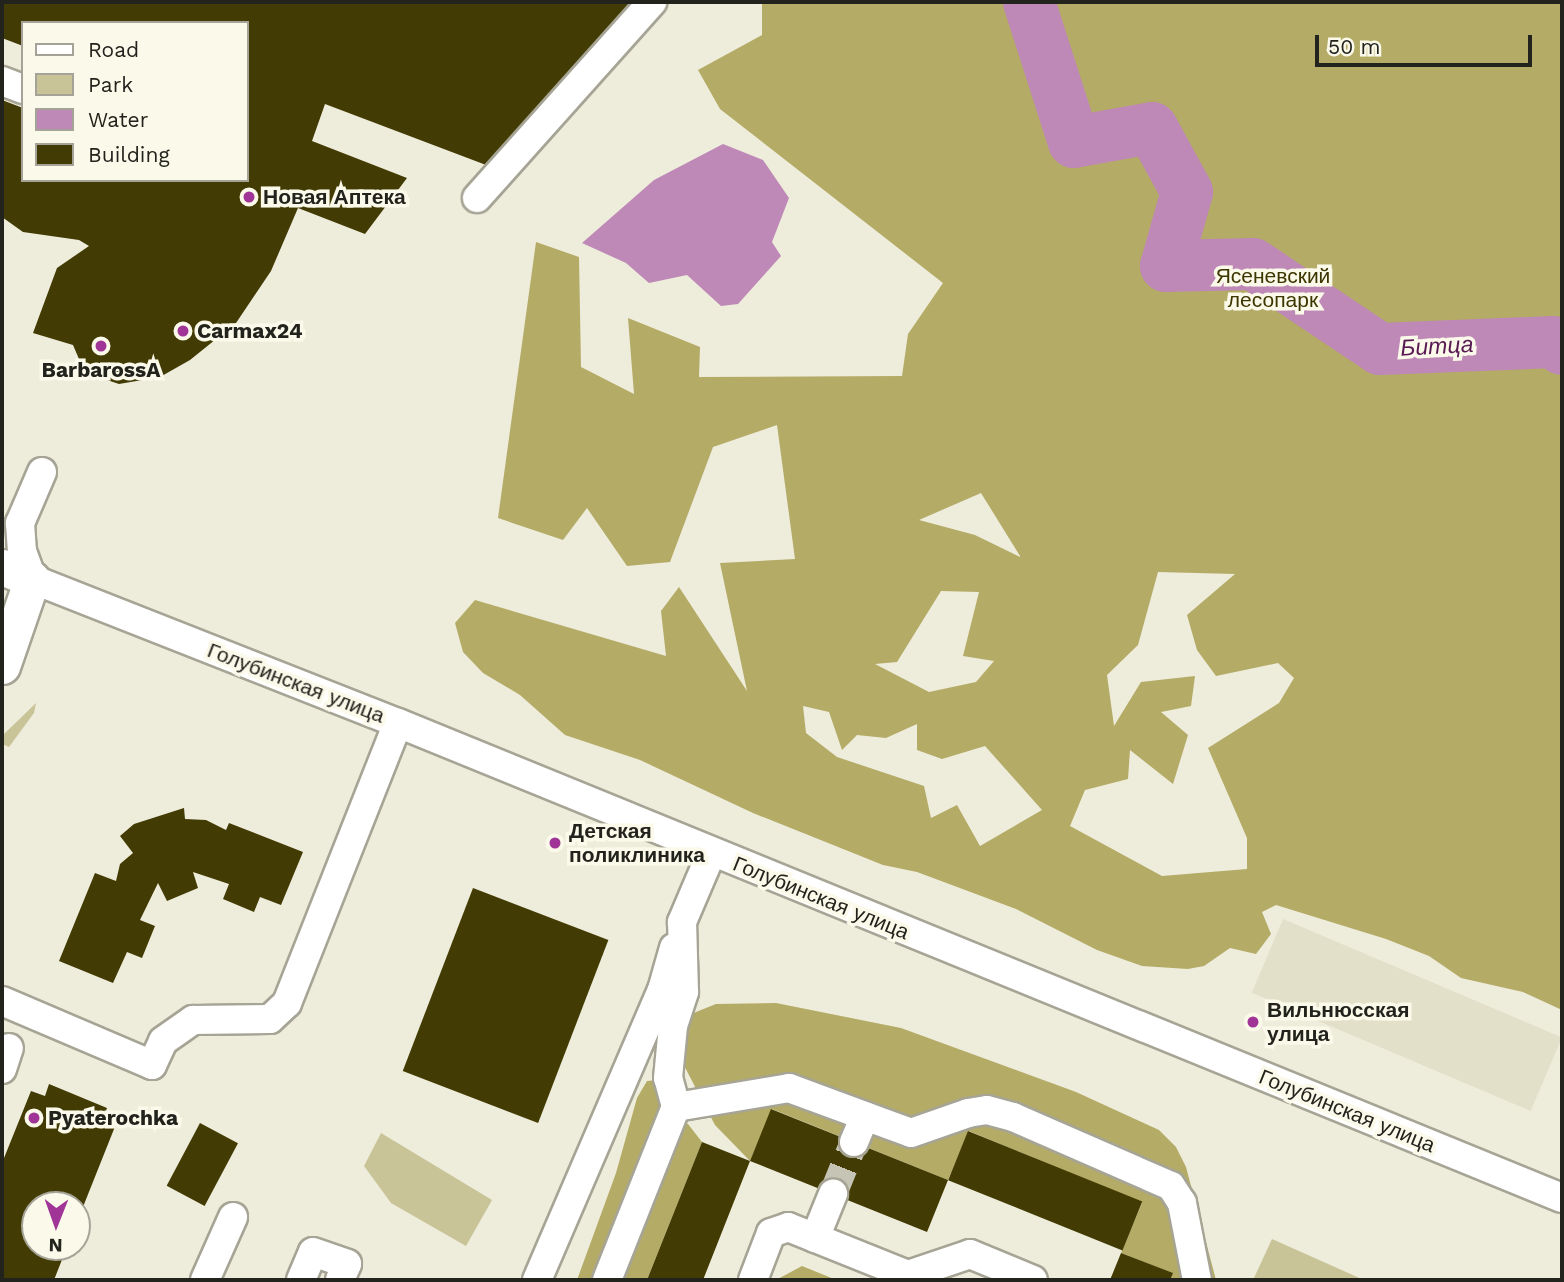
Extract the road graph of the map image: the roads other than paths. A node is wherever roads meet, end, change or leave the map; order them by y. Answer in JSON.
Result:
{"nodes":[{"id":1,"x":652,"y":2,"type":"edge"},
{"id":2,"x":2,"y":81,"type":"edge"},
{"id":3,"x":21,"y":88,"type":"edge"},
{"id":4,"x":477,"y":198,"type":"dead end"},
{"id":5,"x":43,"y":472,"type":"dead end"},
{"id":6,"x":17,"y":573,"type":"edge"},
{"id":7,"x":2,"y":666,"type":"edge"},
{"id":8,"x":398,"y":723,"type":"junction"},
{"id":9,"x":711,"y":854,"type":"junction"},
{"id":10,"x":682,"y":922,"type":"junction"},
{"id":11,"x":2,"y":1001,"type":"edge"},
{"id":12,"x":676,"y":1107,"type":"junction"},
{"id":13,"x":865,"y":1116,"type":"junction"},
{"id":14,"x":854,"y":1143,"type":"tunnel mouth"},
{"id":15,"x":833,"y":1194,"type":"tunnel mouth"},
{"id":16,"x":1562,"y":1198,"type":"edge"},
{"id":17,"x":233,"y":1217,"type":"dead end"},
{"id":18,"x":815,"y":1238,"type":"junction"},
{"id":19,"x":205,"y":1280,"type":"edge"},
{"id":20,"x":301,"y":1280,"type":"edge"},
{"id":21,"x":340,"y":1280,"type":"edge"},
{"id":22,"x":537,"y":1280,"type":"edge"},
{"id":23,"x":607,"y":1280,"type":"edge"},
{"id":24,"x":753,"y":1280,"type":"edge"},
{"id":25,"x":1033,"y":1280,"type":"edge"},
{"id":26,"x":1197,"y":1280,"type":"edge"}],
"edges":[{"from":1,"to":4,"type":"street"},
{"from":2,"to":3,"type":"street"},
{"from":5,"to":6,"type":"street"},
{"from":6,"to":7,"type":"main road"},
{"from":6,"to":8,"type":"street","name":"Голубинская улица"},
{"from":8,"to":9,"type":"street","name":"Голубинская улица"},
{"from":8,"to":11,"type":"street"},
{"from":9,"to":10,"type":"street"},
{"from":9,"to":16,"type":"street","name":"Голубинская улица"},
{"from":10,"to":12,"type":"street"},
{"from":10,"to":22,"type":"street"},
{"from":12,"to":13,"type":"street"},
{"from":12,"to":23,"type":"street"},
{"from":13,"to":14,"type":"street"},
{"from":13,"to":26,"type":"street"},
{"from":15,"to":18,"type":"street"},
{"from":17,"to":19,"type":"street"},
{"from":18,"to":24,"type":"street"},
{"from":18,"to":25,"type":"street"},
{"from":20,"to":21,"type":"street"}]}
